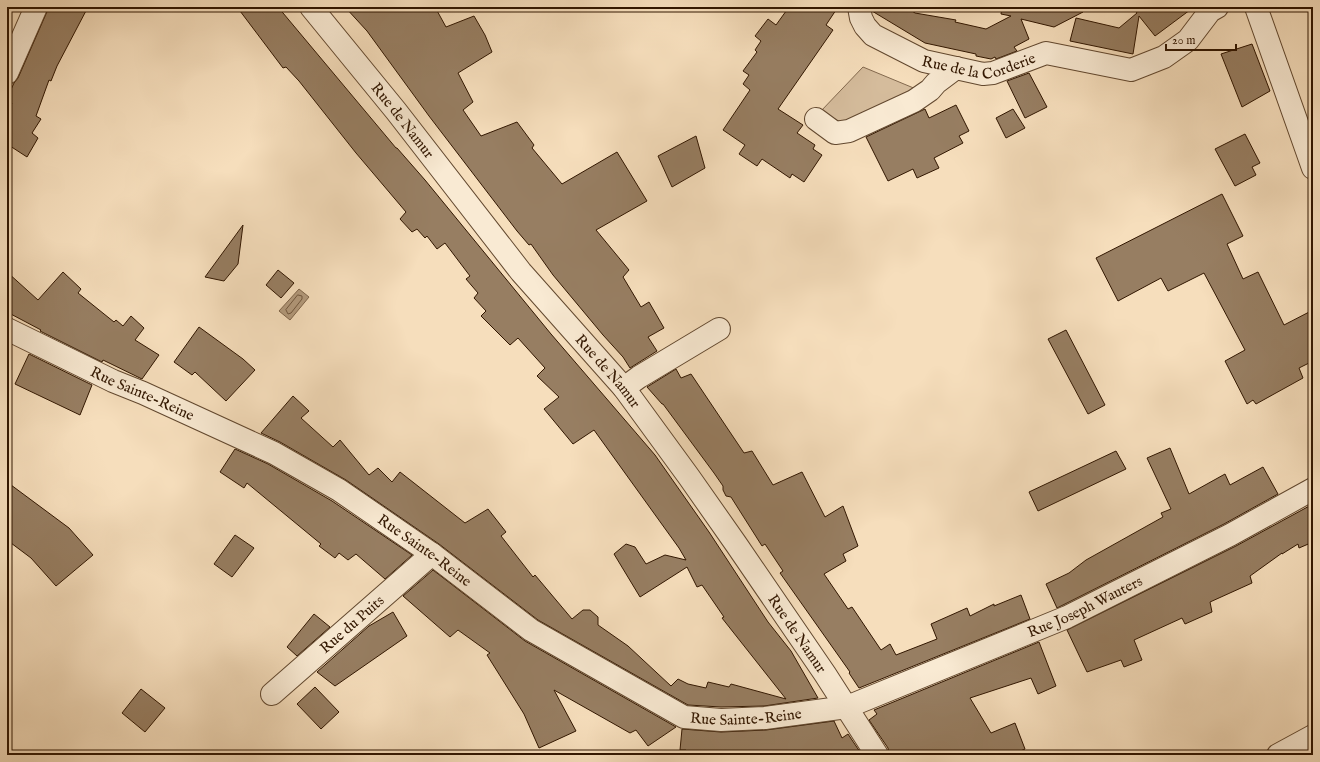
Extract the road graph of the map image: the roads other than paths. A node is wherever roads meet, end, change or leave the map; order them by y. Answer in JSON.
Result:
{"nodes":[{"id":1,"x":36,"y":7,"type":"edge"},
{"id":2,"x":311,"y":7,"type":"edge"},
{"id":3,"x":859,"y":7,"type":"edge"},
{"id":4,"x":1217,"y":7,"type":"edge"},
{"id":5,"x":1256,"y":7,"type":"edge"},
{"id":6,"x":956,"y":68,"type":"junction"},
{"id":7,"x":7,"y":73,"type":"edge"},
{"id":8,"x":816,"y":119,"type":"dead end"},
{"id":9,"x":1312,"y":161,"type":"edge"},
{"id":10,"x":7,"y":329,"type":"edge"},
{"id":11,"x":719,"y":329,"type":"dead end"},
{"id":12,"x":624,"y":388,"type":"junction"},
{"id":13,"x":1313,"y":489,"type":"edge"},
{"id":14,"x":432,"y":554,"type":"junction"},
{"id":15,"x":272,"y":694,"type":"dead end"},
{"id":16,"x":847,"y":707,"type":"junction"},
{"id":17,"x":1313,"y":736,"type":"edge"},
{"id":18,"x":877,"y":755,"type":"edge"},
{"id":19,"x":1278,"y":755,"type":"edge"}],
"edges":[{"from":1,"to":7,"type":"street"},
{"from":2,"to":12,"type":"street","name":"Rue de Namur"},
{"from":3,"to":6,"type":"street","name":"Rue de la Corderie"},
{"from":4,"to":6,"type":"street","name":"Rue de la Corderie"},
{"from":5,"to":9,"type":"street"},
{"from":6,"to":8,"type":"street"},
{"from":10,"to":14,"type":"street","name":"Rue Sainte-Reine"},
{"from":11,"to":12,"type":"street"},
{"from":12,"to":16,"type":"street","name":"Rue de Namur"},
{"from":13,"to":16,"type":"street","name":"Rue Joseph Wauters"},
{"from":14,"to":15,"type":"street","name":"Rue du Puits"},
{"from":14,"to":16,"type":"street","name":"Rue Sainte-Reine"},
{"from":16,"to":18,"type":"street","name":"Rue de Namur"},
{"from":17,"to":19,"type":"street"}]}
